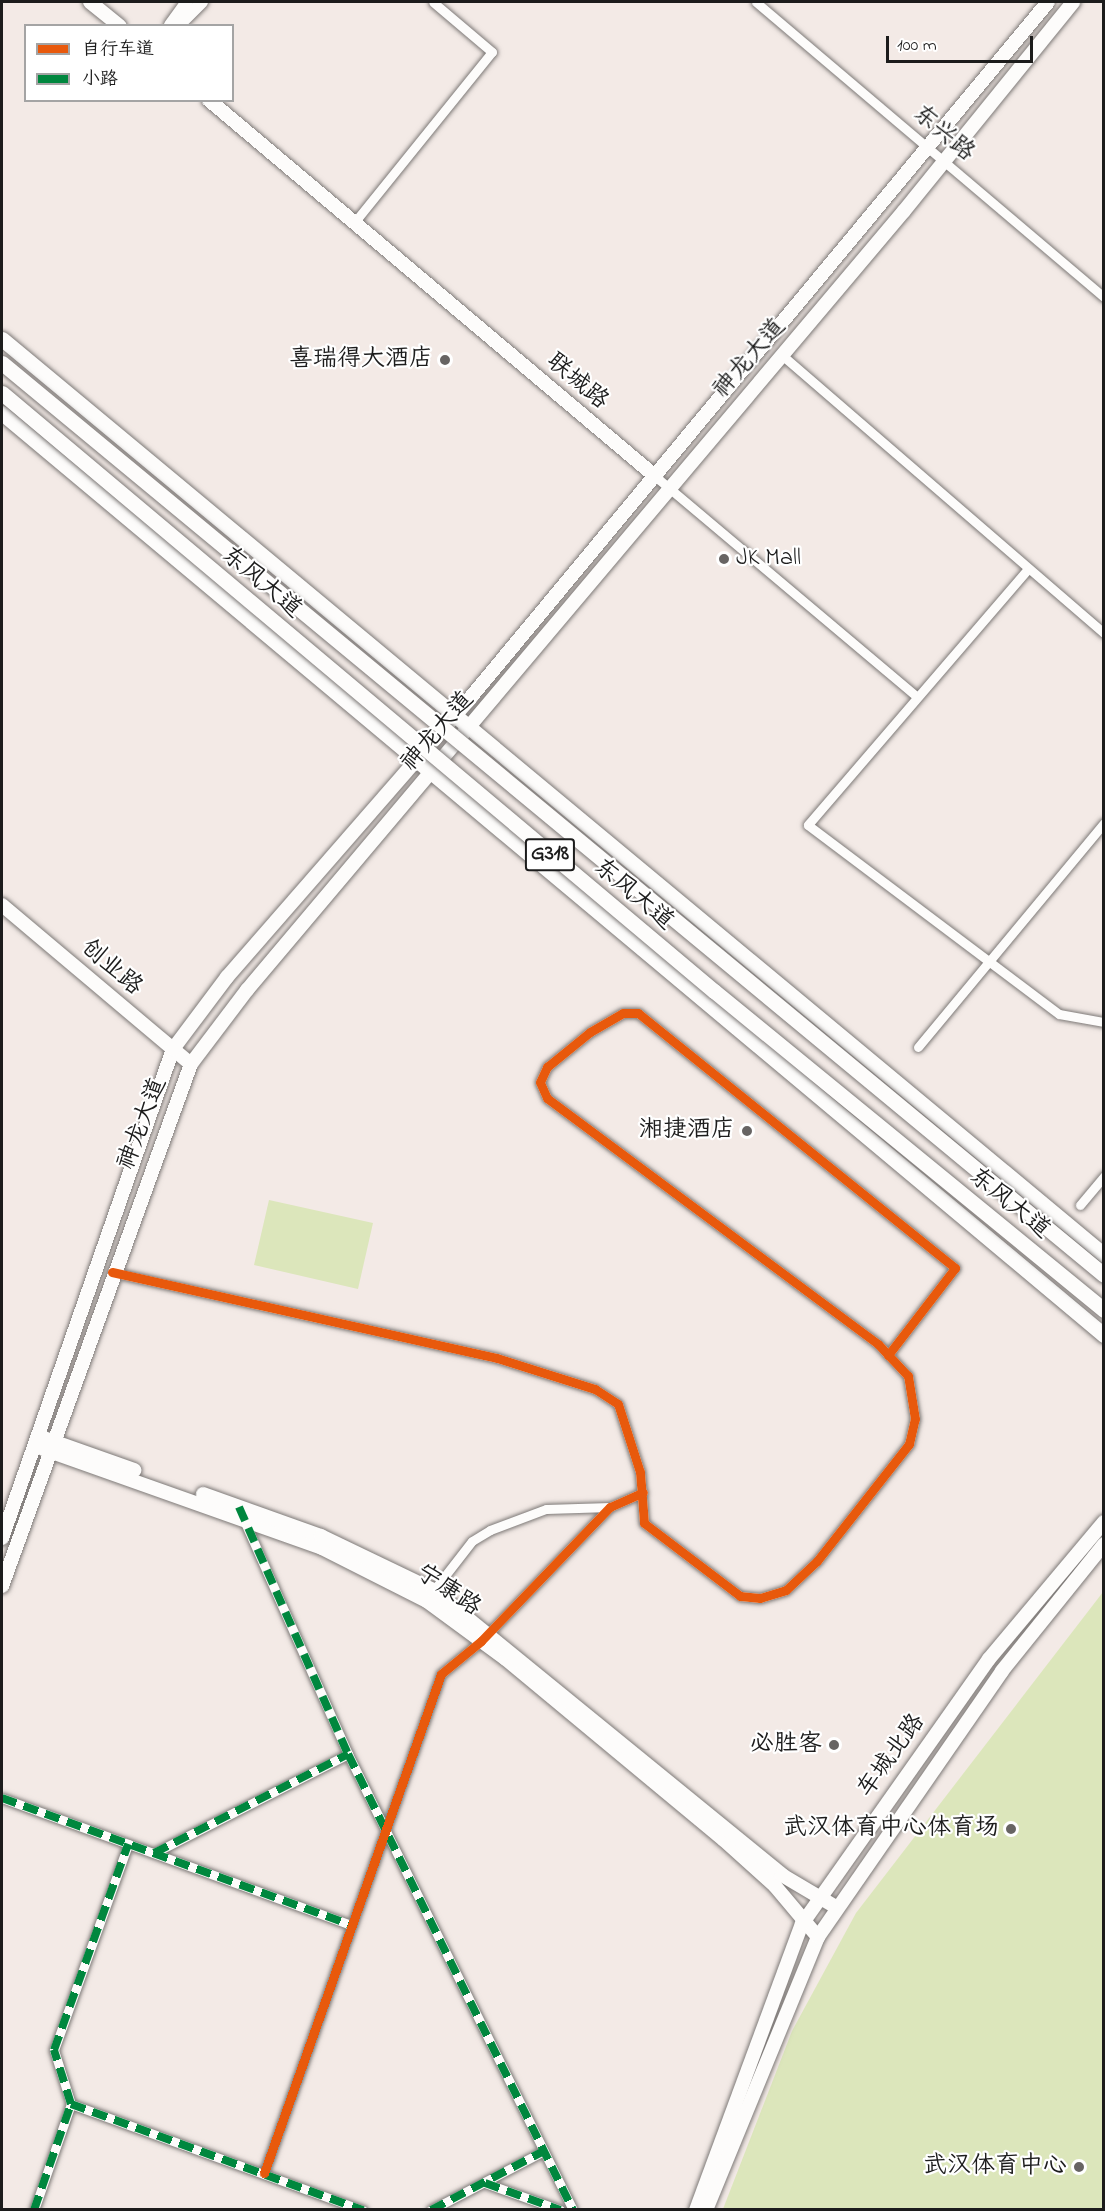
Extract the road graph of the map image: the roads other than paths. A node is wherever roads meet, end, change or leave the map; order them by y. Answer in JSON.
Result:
{"nodes":[{"id":1,"x":90,"y":2,"type":"edge"},
{"id":2,"x":187,"y":2,"type":"edge"},
{"id":3,"x":202,"y":2,"type":"edge"},
{"id":4,"x":433,"y":2,"type":"edge"},
{"id":5,"x":756,"y":2,"type":"edge"},
{"id":6,"x":1048,"y":2,"type":"edge"},
{"id":7,"x":1073,"y":2,"type":"edge"},
{"id":8,"x":118,"y":24,"type":"edge"},
{"id":9,"x":171,"y":24,"type":"edge"},
{"id":10,"x":180,"y":24,"type":"edge"},
{"id":11,"x":211,"y":102,"type":"edge"},
{"id":12,"x":930,"y":148,"type":"junction"},
{"id":13,"x":945,"y":161,"type":"junction"},
{"id":14,"x":353,"y":224,"type":"junction"},
{"id":15,"x":1104,"y":297,"type":"edge"},
{"id":16,"x":2,"y":339,"type":"edge"},
{"id":17,"x":783,"y":356,"type":"junction"},
{"id":18,"x":2,"y":363,"type":"edge"},
{"id":19,"x":2,"y":393,"type":"edge"},
{"id":20,"x":2,"y":413,"type":"edge"},
{"id":21,"x":656,"y":477,"type":"junction"},
{"id":22,"x":668,"y":487,"type":"junction"},
{"id":23,"x":1027,"y":570,"type":"junction"},
{"id":24,"x":1104,"y":633,"type":"edge"},
{"id":25,"x":917,"y":697,"type":"junction"},
{"id":26,"x":453,"y":718,"type":"junction"},
{"id":27,"x":469,"y":732,"type":"junction"},
{"id":28,"x":417,"y":760,"type":"junction"},
{"id":29,"x":433,"y":772,"type":"junction"},
{"id":30,"x":1104,"y":823,"type":"edge"},
{"id":31,"x":2,"y":905,"type":"edge"},
{"id":32,"x":986,"y":965,"type":"junction"},
{"id":33,"x":1104,"y":1022,"type":"edge"},
{"id":34,"x":918,"y":1047,"type":"dead end"},
{"id":35,"x":173,"y":1049,"type":"junction"},
{"id":36,"x":191,"y":1064,"type":"junction"},
{"id":37,"x":1104,"y":1176,"type":"edge"},
{"id":38,"x":1080,"y":1205,"type":"dead end"},
{"id":39,"x":1104,"y":1255,"type":"edge"},
{"id":40,"x":112,"y":1272,"type":"junction"},
{"id":41,"x":1104,"y":1275,"type":"edge"},
{"id":42,"x":1104,"y":1310,"type":"edge"},
{"id":43,"x":1104,"y":1335,"type":"edge"},
{"id":44,"x":888,"y":1355,"type":"junction"},
{"id":45,"x":44,"y":1444,"type":"junction"},
{"id":46,"x":643,"y":1492,"type":"junction"},
{"id":47,"x":610,"y":1507,"type":"junction"},
{"id":48,"x":241,"y":1513,"type":"junction"},
{"id":49,"x":1104,"y":1522,"type":"edge"},
{"id":50,"x":2,"y":1538,"type":"edge"},
{"id":51,"x":1104,"y":1544,"type":"edge"},
{"id":52,"x":2,"y":1586,"type":"edge"},
{"id":53,"x":430,"y":1596,"type":"junction"},
{"id":54,"x":485,"y":1636,"type":"junction"},
{"id":55,"x":348,"y":1754,"type":"junction"},
{"id":56,"x":2,"y":1798,"type":"edge"},
{"id":57,"x":384,"y":1829,"type":"junction"},
{"id":58,"x":128,"y":1844,"type":"junction"},
{"id":59,"x":154,"y":1853,"type":"junction"},
{"id":60,"x":820,"y":1895,"type":"junction"},
{"id":61,"x":836,"y":1907,"type":"junction"},
{"id":62,"x":802,"y":1924,"type":"junction"},
{"id":63,"x":350,"y":1925,"type":"junction"},
{"id":64,"x":818,"y":1937,"type":"junction"},
{"id":65,"x":71,"y":2104,"type":"junction"},
{"id":66,"x":544,"y":2151,"type":"junction"},
{"id":67,"x":264,"y":2172,"type":"junction"},
{"id":68,"x":485,"y":2183,"type":"junction"},
{"id":69,"x":34,"y":2210,"type":"edge"},
{"id":70,"x":363,"y":2210,"type":"edge"},
{"id":71,"x":431,"y":2210,"type":"edge"},
{"id":72,"x":560,"y":2210,"type":"edge"},
{"id":73,"x":573,"y":2210,"type":"edge"},
{"id":74,"x":696,"y":2210,"type":"edge"},
{"id":75,"x":706,"y":2210,"type":"edge"}],
"edges":[{"from":1,"to":8,"type":"main road"},
{"from":2,"to":9,"type":"street"},
{"from":3,"to":10,"type":"street"},
{"from":4,"to":14,"type":"street"},
{"from":5,"to":12,"type":"street","name":"东兴路"},
{"from":6,"to":12,"type":"main road","name":"神龙大道"},
{"from":7,"to":13,"type":"main road","name":"神龙大道"},
{"from":11,"to":14,"type":"main road","name":"联城路"},
{"from":12,"to":13,"type":"street","name":"东兴路"},
{"from":12,"to":21,"type":"main road","name":"神龙大道"},
{"from":13,"to":15,"type":"street","name":"东兴路"},
{"from":13,"to":17,"type":"main road","name":"神龙大道"},
{"from":14,"to":21,"type":"main road","name":"联城路"},
{"from":16,"to":26,"type":"main road"},
{"from":17,"to":22,"type":"main road","name":"神龙大道"},
{"from":17,"to":23,"type":"street"},
{"from":18,"to":41,"type":"main road","name":"东风大道","number":"G318","bridge":true},
{"from":19,"to":42,"type":"main road","name":"东风大道","number":"G318","bridge":true},
{"from":20,"to":28,"type":"main road"},
{"from":21,"to":22,"type":"street","name":"联城路"},
{"from":21,"to":26,"type":"main road","name":"神龙大道"},
{"from":22,"to":25,"type":"street","name":"联城路"},
{"from":22,"to":27,"type":"main road","name":"神龙大道"},
{"from":23,"to":24,"type":"street"},
{"from":23,"to":25,"type":"street"},
{"from":25,"to":32,"type":"street"},
{"from":26,"to":27,"type":"main road"},
{"from":26,"to":28,"type":"main road","name":"神龙大道"},
{"from":27,"to":29,"type":"main road","name":"神龙大道"},
{"from":27,"to":39,"type":"main road"},
{"from":28,"to":29,"type":"main road"},
{"from":28,"to":35,"type":"main road","name":"神龙大道"},
{"from":29,"to":36,"type":"main road","name":"神龙大道"},
{"from":29,"to":43,"type":"main road"},
{"from":30,"to":32,"type":"street"},
{"from":31,"to":35,"type":"main road","name":"创业路"},
{"from":32,"to":33,"type":"street"},
{"from":32,"to":34,"type":"street"},
{"from":35,"to":36,"type":"main road","name":"创业路"},
{"from":35,"to":45,"type":"main road","name":"神龙大道"},
{"from":36,"to":40,"type":"main road","name":"神龙大道"},
{"from":37,"to":38,"type":"street"},
{"from":40,"to":45,"type":"main road","name":"神龙大道"},
{"from":40,"to":46,"type":"street"},
{"from":44,"to":44,"type":"street"},
{"from":44,"to":46,"type":"street"},
{"from":45,"to":48,"type":"main road","name":"宁康路"},
{"from":45,"to":50,"type":"main road","name":"神龙大道"},
{"from":45,"to":52,"type":"main road","name":"神龙大道"},
{"from":46,"to":47,"type":"street"},
{"from":47,"to":53,"type":"street"},
{"from":47,"to":54,"type":"street"},
{"from":48,"to":53,"type":"main road","name":"宁康路"},
{"from":48,"to":55,"type":"street"},
{"from":49,"to":60,"type":"main road","name":"车城北路"},
{"from":51,"to":61,"type":"main road","name":"车城北路"},
{"from":53,"to":54,"type":"main road","name":"宁康路"},
{"from":54,"to":57,"type":"street"},
{"from":54,"to":60,"type":"main road"},
{"from":54,"to":62,"type":"main road","name":"宁康路"},
{"from":55,"to":57,"type":"street"},
{"from":55,"to":59,"type":"street"},
{"from":56,"to":58,"type":"street"},
{"from":57,"to":63,"type":"street"},
{"from":57,"to":66,"type":"street"},
{"from":58,"to":59,"type":"street"},
{"from":58,"to":65,"type":"street"},
{"from":59,"to":63,"type":"street"},
{"from":60,"to":61,"type":"main road"},
{"from":60,"to":62,"type":"main road","name":"车城北路"},
{"from":61,"to":64,"type":"main road","name":"车城北路"},
{"from":62,"to":64,"type":"main road","name":"宁康路"},
{"from":62,"to":74,"type":"main road","name":"车城北路"},
{"from":63,"to":67,"type":"street"},
{"from":64,"to":75,"type":"main road","name":"车城北路"},
{"from":65,"to":67,"type":"street"},
{"from":65,"to":69,"type":"street"},
{"from":66,"to":68,"type":"street"},
{"from":66,"to":73,"type":"street"},
{"from":67,"to":70,"type":"street"},
{"from":68,"to":71,"type":"street"},
{"from":68,"to":72,"type":"street"}]}
